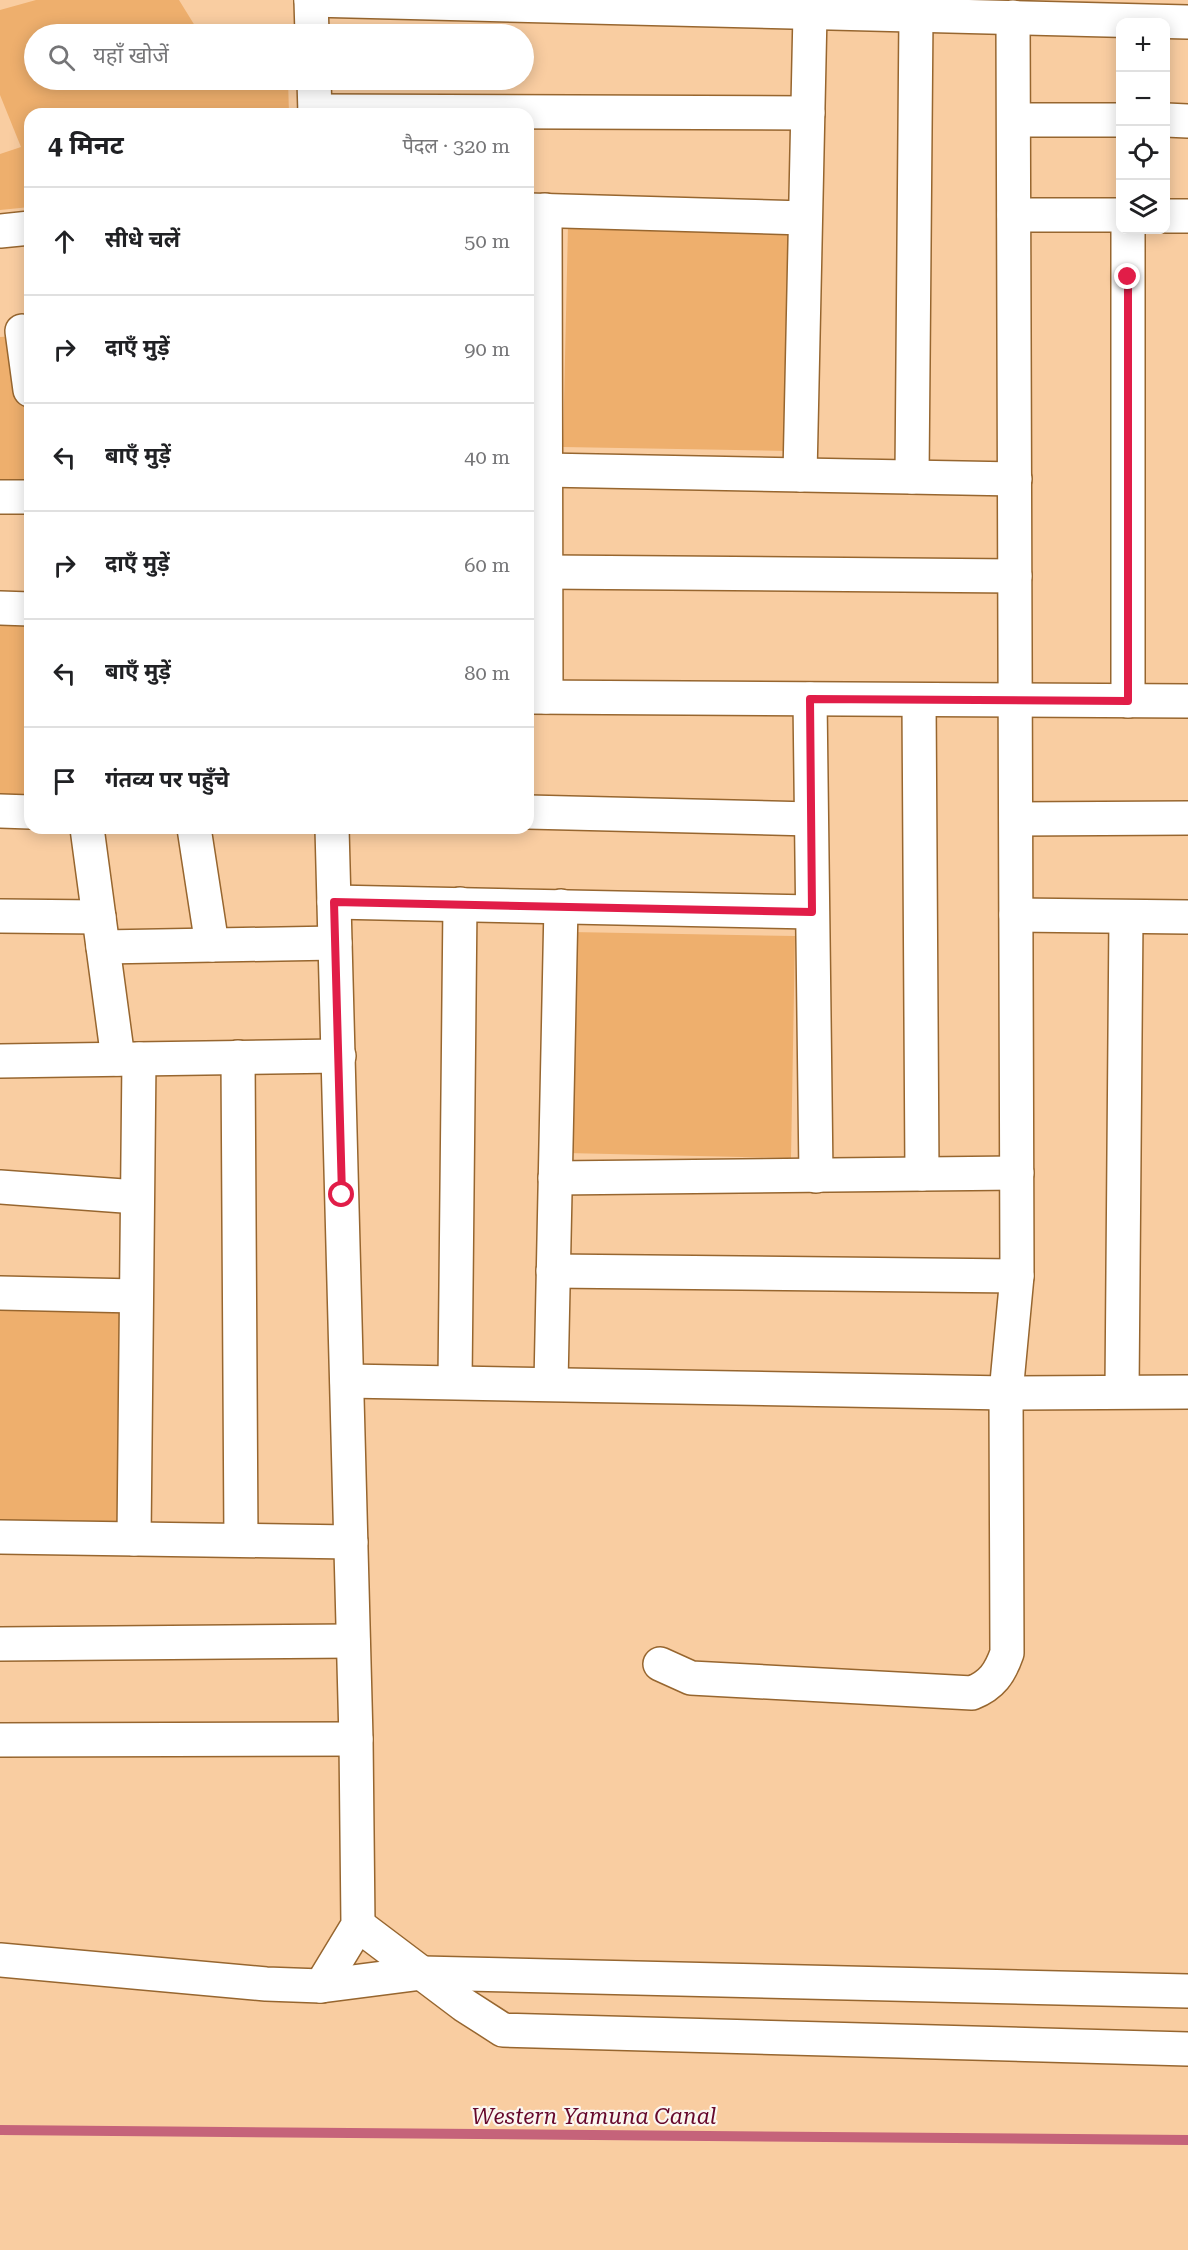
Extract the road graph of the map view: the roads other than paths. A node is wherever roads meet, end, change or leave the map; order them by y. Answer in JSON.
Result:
{"nodes":[{"id":1,"x":311,"y":0,"type":"edge"},
{"id":2,"x":810,"y":13,"type":"junction"},
{"id":3,"x":916,"y":15,"type":"junction"},
{"id":4,"x":1013,"y":17,"type":"junction"},
{"id":5,"x":1188,"y":22,"type":"edge"},
{"id":6,"x":312,"y":24,"type":"edge"},
{"id":7,"x":314,"y":101,"type":"edge"},
{"id":8,"x":808,"y":113,"type":"junction"},
{"id":9,"x":1014,"y":120,"type":"junction"},
{"id":10,"x":1116,"y":120,"type":"edge"},
{"id":11,"x":1170,"y":120,"type":"edge"},
{"id":12,"x":1188,"y":120,"type":"edge"},
{"id":13,"x":537,"y":210,"type":"edge"},
{"id":14,"x":1014,"y":215,"type":"junction"},
{"id":15,"x":1116,"y":215,"type":"edge"},
{"id":16,"x":1170,"y":216,"type":"edge"},
{"id":17,"x":1188,"y":216,"type":"edge"},
{"id":18,"x":805,"y":219,"type":"junction"},
{"id":19,"x":24,"y":229,"type":"edge"},
{"id":20,"x":0,"y":231,"type":"edge"},
{"id":21,"x":1128,"y":234,"type":"edge"},
{"id":22,"x":18,"y":332,"type":"edge"},
{"id":23,"x":24,"y":361,"type":"edge"},
{"id":24,"x":546,"y":470,"type":"junction"},
{"id":25,"x":800,"y":475,"type":"junction"},
{"id":26,"x":912,"y":477,"type":"junction"},
{"id":27,"x":1015,"y":479,"type":"junction"},
{"id":28,"x":0,"y":497,"type":"edge"},
{"id":29,"x":24,"y":497,"type":"edge"},
{"id":30,"x":546,"y":572,"type":"junction"},
{"id":31,"x":1015,"y":576,"type":"junction"},
{"id":32,"x":0,"y":608,"type":"edge"},
{"id":33,"x":24,"y":609,"type":"edge"},
{"id":34,"x":537,"y":697,"type":"edge"},
{"id":35,"x":810,"y":699,"type":"junction"},
{"id":36,"x":919,"y":700,"type":"junction"},
{"id":37,"x":1015,"y":700,"type":"junction"},
{"id":38,"x":1128,"y":701,"type":"junction"},
{"id":39,"x":1188,"y":701,"type":"edge"},
{"id":40,"x":0,"y":811,"type":"edge"},
{"id":41,"x":24,"y":812,"type":"edge"},
{"id":42,"x":534,"y":812,"type":"edge"},
{"id":43,"x":1188,"y":818,"type":"edge"},
{"id":44,"x":811,"y":819,"type":"junction"},
{"id":45,"x":1016,"y":819,"type":"junction"},
{"id":46,"x":88,"y":834,"type":"edge"},
{"id":47,"x":195,"y":834,"type":"edge"},
{"id":48,"x":333,"y":834,"type":"edge"},
{"id":49,"x":334,"y":902,"type":"junction"},
{"id":50,"x":460,"y":904,"type":"junction"},
{"id":51,"x":561,"y":906,"type":"junction"},
{"id":52,"x":812,"y":912,"type":"junction"},
{"id":53,"x":1016,"y":915,"type":"junction"},
{"id":54,"x":0,"y":916,"type":"edge"},
{"id":55,"x":1126,"y":917,"type":"junction"},
{"id":56,"x":1188,"y":917,"type":"edge"},
{"id":57,"x":101,"y":932,"type":"junction"},
{"id":58,"x":336,"y":943,"type":"junction"},
{"id":59,"x":212,"y":945,"type":"junction"},
{"id":60,"x":339,"y":1056,"type":"junction"},
{"id":61,"x":238,"y":1058,"type":"junction"},
{"id":62,"x":128,"y":1059,"type":"junction"},
{"id":63,"x":0,"y":1061,"type":"edge"},
{"id":64,"x":1017,"y":1173,"type":"junction"},
{"id":65,"x":922,"y":1174,"type":"junction"},
{"id":66,"x":816,"y":1176,"type":"junction"},
{"id":67,"x":555,"y":1178,"type":"junction"},
{"id":68,"x":0,"y":1187,"type":"edge"},
{"id":69,"x":137,"y":1197,"type":"junction"},
{"id":70,"x":553,"y":1271,"type":"junction"},
{"id":71,"x":1017,"y":1276,"type":"junction"},
{"id":72,"x":0,"y":1293,"type":"edge"},
{"id":73,"x":136,"y":1296,"type":"junction"},
{"id":74,"x":347,"y":1381,"type":"junction"},
{"id":75,"x":455,"y":1382,"type":"junction"},
{"id":76,"x":551,"y":1383,"type":"junction"},
{"id":77,"x":1122,"y":1391,"type":"junction"},
{"id":78,"x":1188,"y":1392,"type":"edge"},
{"id":79,"x":1006,"y":1393,"type":"junction"},
{"id":80,"x":0,"y":1537,"type":"edge"},
{"id":81,"x":134,"y":1539,"type":"junction"},
{"id":82,"x":241,"y":1540,"type":"junction"},
{"id":83,"x":351,"y":1542,"type":"junction"},
{"id":84,"x":353,"y":1641,"type":"junction"},
{"id":85,"x":0,"y":1644,"type":"edge"},
{"id":86,"x":660,"y":1664,"type":"dead end"},
{"id":87,"x":356,"y":1739,"type":"junction"},
{"id":88,"x":0,"y":1740,"type":"edge"},
{"id":89,"x":358,"y":1925,"type":"junction"},
{"id":90,"x":0,"y":1960,"type":"edge"},
{"id":91,"x":422,"y":1973,"type":"junction"},
{"id":92,"x":321,"y":1986,"type":"junction"},
{"id":93,"x":1188,"y":1991,"type":"edge"},
{"id":94,"x":1188,"y":2049,"type":"edge"}],
"edges":[{"from":1,"to":2,"type":"street"},
{"from":1,"to":6,"type":"street"},
{"from":2,"to":3,"type":"street"},
{"from":2,"to":8,"type":"street"},
{"from":3,"to":4,"type":"street"},
{"from":3,"to":26,"type":"street"},
{"from":4,"to":5,"type":"street"},
{"from":4,"to":9,"type":"street"},
{"from":7,"to":8,"type":"street"},
{"from":8,"to":18,"type":"street"},
{"from":9,"to":10,"type":"street"},
{"from":9,"to":14,"type":"street"},
{"from":11,"to":12,"type":"street"},
{"from":13,"to":18,"type":"street"},
{"from":13,"to":24,"type":"street"},
{"from":14,"to":15,"type":"street"},
{"from":14,"to":27,"type":"street"},
{"from":16,"to":17,"type":"street"},
{"from":18,"to":25,"type":"street"},
{"from":19,"to":20,"type":"street"},
{"from":21,"to":38,"type":"street"},
{"from":22,"to":23,"type":"street"},
{"from":24,"to":25,"type":"street"},
{"from":24,"to":30,"type":"street"},
{"from":25,"to":26,"type":"street"},
{"from":26,"to":27,"type":"street"},
{"from":27,"to":31,"type":"street"},
{"from":28,"to":29,"type":"street"},
{"from":30,"to":31,"type":"street"},
{"from":30,"to":34,"type":"street"},
{"from":31,"to":37,"type":"street"},
{"from":32,"to":33,"type":"street"},
{"from":34,"to":35,"type":"street"},
{"from":35,"to":36,"type":"street"},
{"from":35,"to":44,"type":"street"},
{"from":36,"to":37,"type":"street"},
{"from":36,"to":65,"type":"street"},
{"from":37,"to":38,"type":"street"},
{"from":37,"to":45,"type":"street"},
{"from":38,"to":39,"type":"street"},
{"from":40,"to":41,"type":"street"},
{"from":42,"to":44,"type":"street"},
{"from":43,"to":45,"type":"street"},
{"from":44,"to":52,"type":"street"},
{"from":45,"to":53,"type":"street"},
{"from":46,"to":57,"type":"street"},
{"from":47,"to":59,"type":"street"},
{"from":48,"to":49,"type":"street"},
{"from":49,"to":50,"type":"street"},
{"from":49,"to":58,"type":"street"},
{"from":50,"to":51,"type":"street"},
{"from":50,"to":75,"type":"street"},
{"from":51,"to":52,"type":"street"},
{"from":51,"to":67,"type":"street"},
{"from":52,"to":66,"type":"street"},
{"from":53,"to":55,"type":"street"},
{"from":53,"to":64,"type":"street"},
{"from":54,"to":57,"type":"street"},
{"from":55,"to":56,"type":"street"},
{"from":55,"to":77,"type":"street"},
{"from":57,"to":59,"type":"street"},
{"from":57,"to":62,"type":"street"},
{"from":58,"to":59,"type":"street"},
{"from":58,"to":60,"type":"street"},
{"from":60,"to":61,"type":"street"},
{"from":60,"to":74,"type":"street"},
{"from":61,"to":62,"type":"street"},
{"from":61,"to":82,"type":"street"},
{"from":62,"to":63,"type":"street"},
{"from":62,"to":69,"type":"street"},
{"from":64,"to":65,"type":"street"},
{"from":64,"to":71,"type":"street"},
{"from":65,"to":66,"type":"street"},
{"from":66,"to":67,"type":"street"},
{"from":67,"to":70,"type":"street"},
{"from":68,"to":69,"type":"street"},
{"from":69,"to":73,"type":"street"},
{"from":70,"to":71,"type":"street"},
{"from":70,"to":76,"type":"street"},
{"from":71,"to":79,"type":"street"},
{"from":72,"to":73,"type":"street"},
{"from":73,"to":81,"type":"street"},
{"from":74,"to":75,"type":"street"},
{"from":74,"to":83,"type":"street"},
{"from":75,"to":76,"type":"street"},
{"from":76,"to":79,"type":"street"},
{"from":77,"to":78,"type":"street"},
{"from":77,"to":79,"type":"street"},
{"from":79,"to":86,"type":"street"},
{"from":80,"to":81,"type":"street"},
{"from":81,"to":82,"type":"street"},
{"from":82,"to":83,"type":"street"},
{"from":83,"to":84,"type":"street"},
{"from":84,"to":85,"type":"street"},
{"from":84,"to":87,"type":"street"},
{"from":87,"to":88,"type":"street"},
{"from":87,"to":89,"type":"street"},
{"from":89,"to":91,"type":"street"},
{"from":89,"to":92,"type":"street"},
{"from":90,"to":92,"type":"street"},
{"from":91,"to":92,"type":"street"},
{"from":91,"to":93,"type":"street"},
{"from":91,"to":94,"type":"street"}]}
